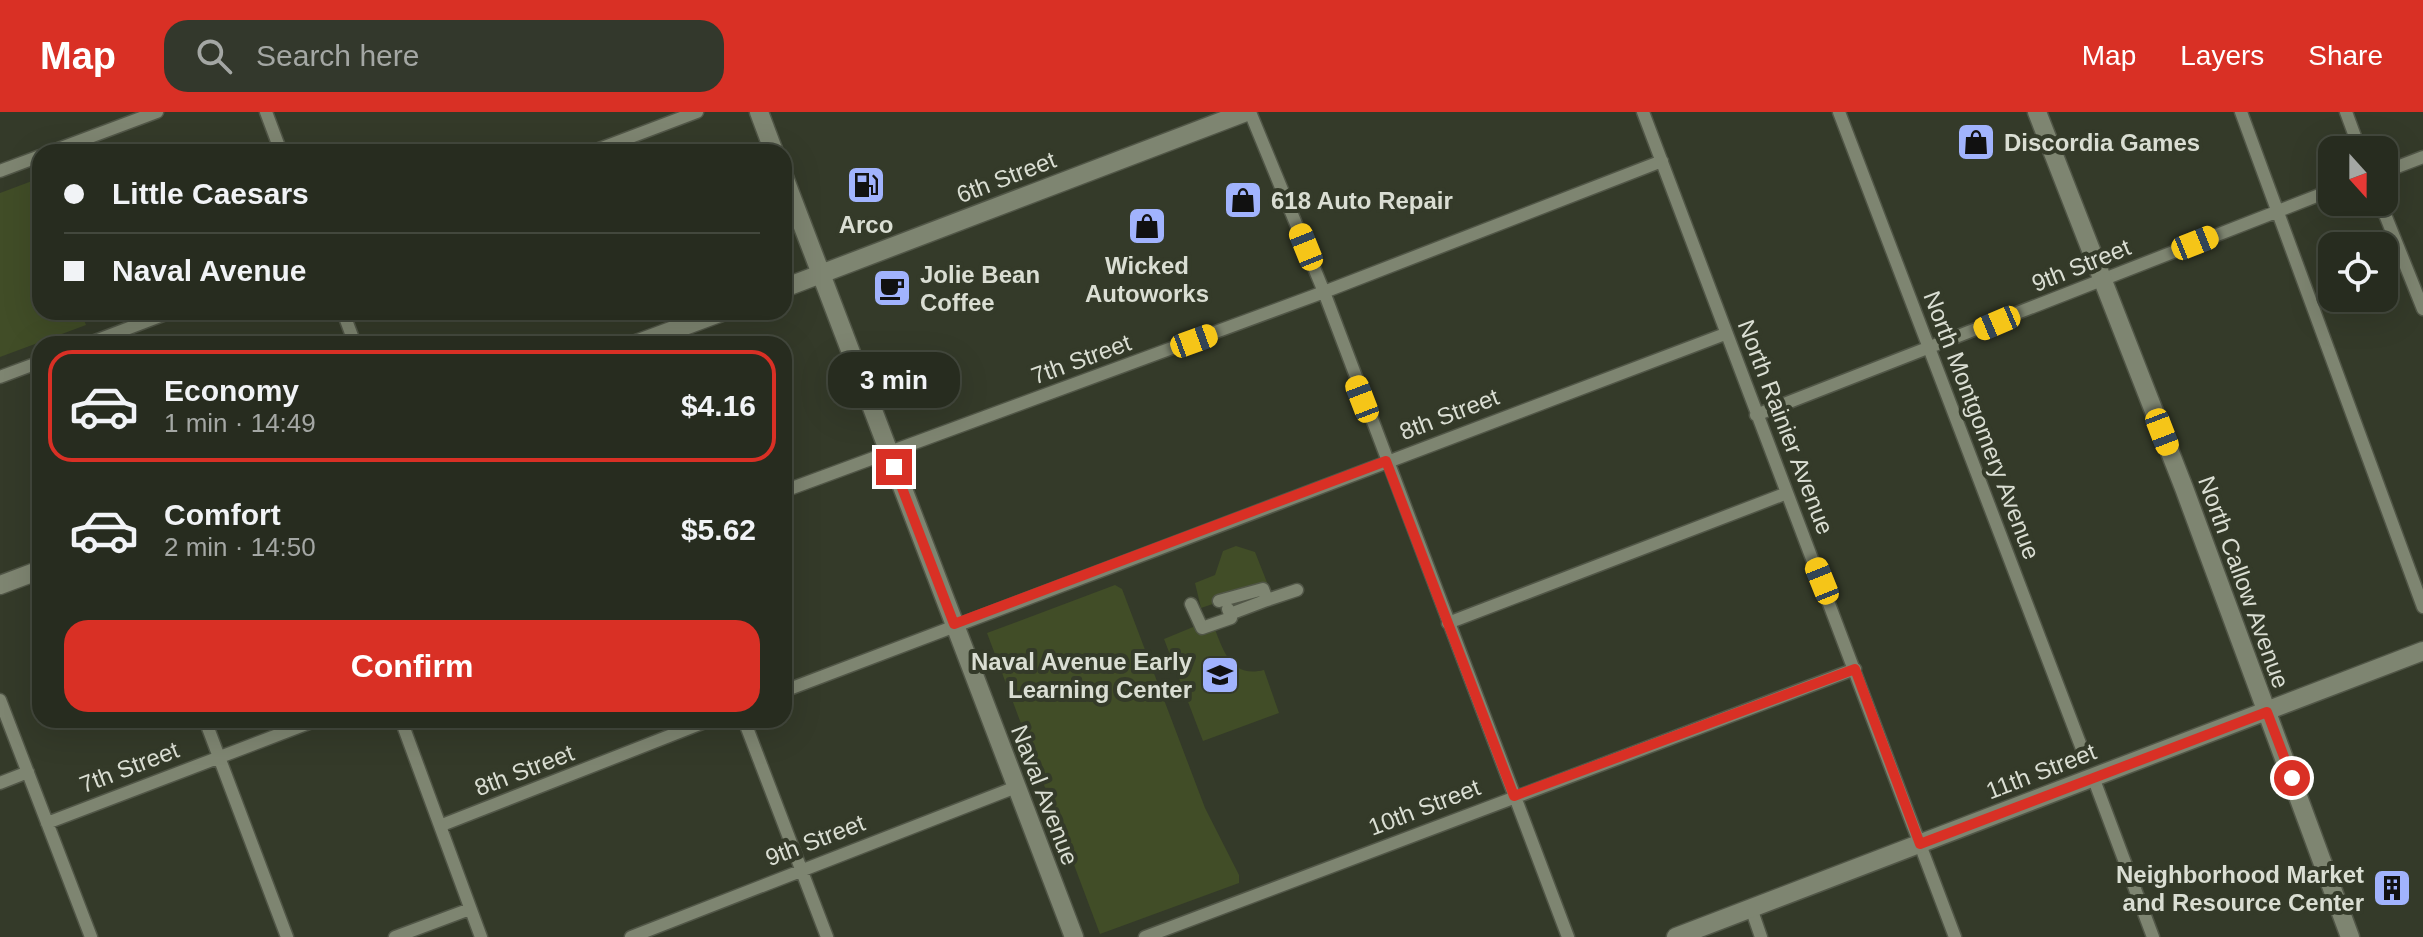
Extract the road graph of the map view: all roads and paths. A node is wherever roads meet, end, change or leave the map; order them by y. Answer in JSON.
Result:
{"nodes":[{"id":1,"x":157,"y":112,"type":"edge"},
{"id":2,"x":266,"y":112,"type":"edge"},
{"id":3,"x":697,"y":112,"type":"edge"},
{"id":4,"x":759,"y":112,"type":"edge"},
{"id":5,"x":1248,"y":112,"type":"edge"},
{"id":6,"x":1643,"y":112,"type":"edge"},
{"id":7,"x":1839,"y":112,"type":"edge"},
{"id":8,"x":2037,"y":112,"type":"edge"},
{"id":9,"x":2241,"y":112,"type":"edge"},
{"id":10,"x":2346,"y":112,"type":"edge"},
{"id":11,"x":2355,"y":136,"type":"edge"},
{"id":12,"x":71,"y":144,"type":"edge"},
{"id":13,"x":278,"y":144,"type":"edge"},
{"id":14,"x":612,"y":144,"type":"edge"},
{"id":15,"x":771,"y":144,"type":"edge"},
{"id":16,"x":2423,"y":157,"type":"edge"},
{"id":17,"x":32,"y":159,"type":"edge"},
{"id":18,"x":1662,"y":161,"type":"junction"},
{"id":19,"x":2398,"y":167,"type":"edge"},
{"id":20,"x":0,"y":171,"type":"edge"},
{"id":21,"x":2318,"y":195,"type":"edge"},
{"id":22,"x":792,"y":198,"type":"edge"},
{"id":23,"x":2277,"y":210,"type":"junction"},
{"id":24,"x":2386,"y":216,"type":"edge"},
{"id":25,"x":821,"y":274,"type":"junction"},
{"id":26,"x":2103,"y":280,"type":"junction"},
{"id":27,"x":792,"y":285,"type":"edge"},
{"id":28,"x":1324,"y":292,"type":"junction"},
{"id":29,"x":2423,"y":309,"type":"edge"},
{"id":30,"x":150,"y":320,"type":"edge"},
{"id":31,"x":700,"y":320,"type":"edge"},
{"id":32,"x":1725,"y":334,"type":"junction"},
{"id":33,"x":108,"y":336,"type":"edge"},
{"id":34,"x":658,"y":336,"type":"edge"},
{"id":35,"x":1930,"y":349,"type":"junction"},
{"id":36,"x":32,"y":365,"type":"edge"},
{"id":37,"x":0,"y":377,"type":"edge"},
{"id":38,"x":1756,"y":415,"type":"junction"},
{"id":39,"x":889,"y":454,"type":"junction"},
{"id":40,"x":1386,"y":461,"type":"junction"},
{"id":41,"x":792,"y":488,"type":"edge"},
{"id":42,"x":1787,"y":493,"type":"junction"},
{"id":43,"x":32,"y":573,"type":"edge"},
{"id":44,"x":0,"y":585,"type":"edge"},
{"id":45,"x":1297,"y":590,"type":"dead end"},
{"id":46,"x":1191,"y":604,"type":"dead end"},
{"id":47,"x":2423,"y":607,"type":"edge"},
{"id":48,"x":1448,"y":623,"type":"junction"},
{"id":49,"x":954,"y":624,"type":"junction"},
{"id":50,"x":2423,"y":651,"type":"edge"},
{"id":51,"x":1855,"y":669,"type":"junction"},
{"id":52,"x":792,"y":688,"type":"edge"},
{"id":53,"x":0,"y":700,"type":"edge"},
{"id":54,"x":2267,"y":712,"type":"junction"},
{"id":55,"x":208,"y":728,"type":"edge"},
{"id":56,"x":294,"y":728,"type":"edge"},
{"id":57,"x":404,"y":728,"type":"edge"},
{"id":58,"x":690,"y":728,"type":"edge"},
{"id":59,"x":747,"y":728,"type":"edge"},
{"id":60,"x":2084,"y":754,"type":"dead end"},
{"id":61,"x":218,"y":755,"type":"junction"},
{"id":62,"x":28,"y":772,"type":"junction"},
{"id":63,"x":2093,"y":777,"type":"junction"},
{"id":64,"x":0,"y":783,"type":"edge"},
{"id":65,"x":1016,"y":787,"type":"junction"},
{"id":66,"x":1514,"y":796,"type":"junction"},
{"id":67,"x":47,"y":823,"type":"junction"},
{"id":68,"x":442,"y":825,"type":"junction"},
{"id":69,"x":1920,"y":844,"type":"junction"},
{"id":70,"x":801,"y":869,"type":"junction"},
{"id":71,"x":1751,"y":908,"type":"junction"},
{"id":72,"x":470,"y":909,"type":"junction"},
{"id":73,"x":91,"y":937,"type":"edge"},
{"id":74,"x":287,"y":937,"type":"edge"},
{"id":75,"x":395,"y":937,"type":"edge"},
{"id":76,"x":481,"y":937,"type":"edge"},
{"id":77,"x":631,"y":937,"type":"edge"},
{"id":78,"x":827,"y":937,"type":"edge"},
{"id":79,"x":1074,"y":937,"type":"edge"},
{"id":80,"x":1145,"y":937,"type":"edge"},
{"id":81,"x":1568,"y":937,"type":"edge"},
{"id":82,"x":1676,"y":937,"type":"edge"},
{"id":83,"x":1761,"y":937,"type":"edge"},
{"id":84,"x":1955,"y":937,"type":"edge"},
{"id":85,"x":2153,"y":937,"type":"edge"},
{"id":86,"x":2350,"y":937,"type":"edge"}],
"edges":[{"from":1,"to":12,"type":"street"},
{"from":2,"to":13,"type":"street"},
{"from":3,"to":14,"type":"street"},
{"from":4,"to":15,"type":"street"},
{"from":5,"to":25,"type":"street","name":"6th Street"},
{"from":5,"to":28,"type":"street"},
{"from":6,"to":18,"type":"street","name":"North Rainier Avenue"},
{"from":7,"to":35,"type":"street","name":"North Montgomery Avenue"},
{"from":8,"to":26,"type":"street","name":"North Callow Avenue"},
{"from":9,"to":23,"type":"street"},
{"from":10,"to":11,"type":"street"},
{"from":16,"to":19,"type":"street"},
{"from":17,"to":20,"type":"street"},
{"from":18,"to":28,"type":"street","name":"7th Street"},
{"from":18,"to":32,"type":"street","name":"North Rainier Avenue"},
{"from":21,"to":23,"type":"street","name":"9th Street"},
{"from":22,"to":25,"type":"street","name":"Naval Avenue"},
{"from":23,"to":26,"type":"street","name":"9th Street"},
{"from":23,"to":47,"type":"street"},
{"from":24,"to":29,"type":"street"},
{"from":25,"to":27,"type":"street","name":"6th Street"},
{"from":25,"to":39,"type":"street","name":"Naval Avenue"},
{"from":26,"to":35,"type":"street","name":"9th Street"},
{"from":26,"to":54,"type":"street","name":"North Callow Avenue"},
{"from":28,"to":39,"type":"street","name":"7th Street"},
{"from":28,"to":40,"type":"street"},
{"from":30,"to":33,"type":"street"},
{"from":31,"to":34,"type":"street"},
{"from":32,"to":38,"type":"street","name":"North Rainier Avenue"},
{"from":32,"to":40,"type":"street","name":"8th Street"},
{"from":35,"to":38,"type":"street","name":"9th Street"},
{"from":35,"to":60,"type":"street","name":"North Montgomery Avenue"},
{"from":36,"to":37,"type":"street"},
{"from":38,"to":42,"type":"street","name":"North Rainier Avenue"},
{"from":39,"to":41,"type":"street","name":"7th Street"},
{"from":39,"to":49,"type":"street","name":"Naval Avenue"},
{"from":40,"to":48,"type":"street"},
{"from":40,"to":49,"type":"street","name":"8th Street"},
{"from":42,"to":48,"type":"street"},
{"from":42,"to":51,"type":"street","name":"North Rainier Avenue"},
{"from":43,"to":44,"type":"street"},
{"from":45,"to":46,"type":"street"},
{"from":48,"to":66,"type":"street"},
{"from":49,"to":52,"type":"street","name":"8th Street"},
{"from":49,"to":65,"type":"street","name":"Naval Avenue"},
{"from":50,"to":54,"type":"street","name":"11th Street"},
{"from":51,"to":66,"type":"street","name":"10th Street"},
{"from":51,"to":69,"type":"street","name":"North Rainier Avenue"},
{"from":53,"to":62,"type":"street"},
{"from":54,"to":63,"type":"street","name":"11th Street"},
{"from":54,"to":86,"type":"street","name":"North Callow Avenue"},
{"from":55,"to":61,"type":"street"},
{"from":56,"to":61,"type":"street","name":"7th Street"},
{"from":57,"to":68,"type":"street"},
{"from":58,"to":68,"type":"street","name":"8th Street"},
{"from":59,"to":70,"type":"street"},
{"from":61,"to":67,"type":"street","name":"7th Street"},
{"from":61,"to":74,"type":"street"},
{"from":62,"to":64,"type":"street"},
{"from":62,"to":67,"type":"street"},
{"from":63,"to":69,"type":"street","name":"11th Street"},
{"from":63,"to":85,"type":"street"},
{"from":65,"to":70,"type":"street","name":"9th Street"},
{"from":65,"to":79,"type":"street","name":"Naval Avenue"},
{"from":66,"to":80,"type":"street","name":"10th Street"},
{"from":66,"to":81,"type":"street"},
{"from":67,"to":73,"type":"street"},
{"from":68,"to":72,"type":"street"},
{"from":69,"to":71,"type":"street","name":"11th Street"},
{"from":69,"to":84,"type":"street","name":"North Rainier Avenue"},
{"from":70,"to":77,"type":"street","name":"9th Street"},
{"from":70,"to":78,"type":"street"},
{"from":71,"to":82,"type":"street","name":"11th Street"},
{"from":71,"to":83,"type":"street"},
{"from":72,"to":75,"type":"street"},
{"from":72,"to":76,"type":"street"}]}
